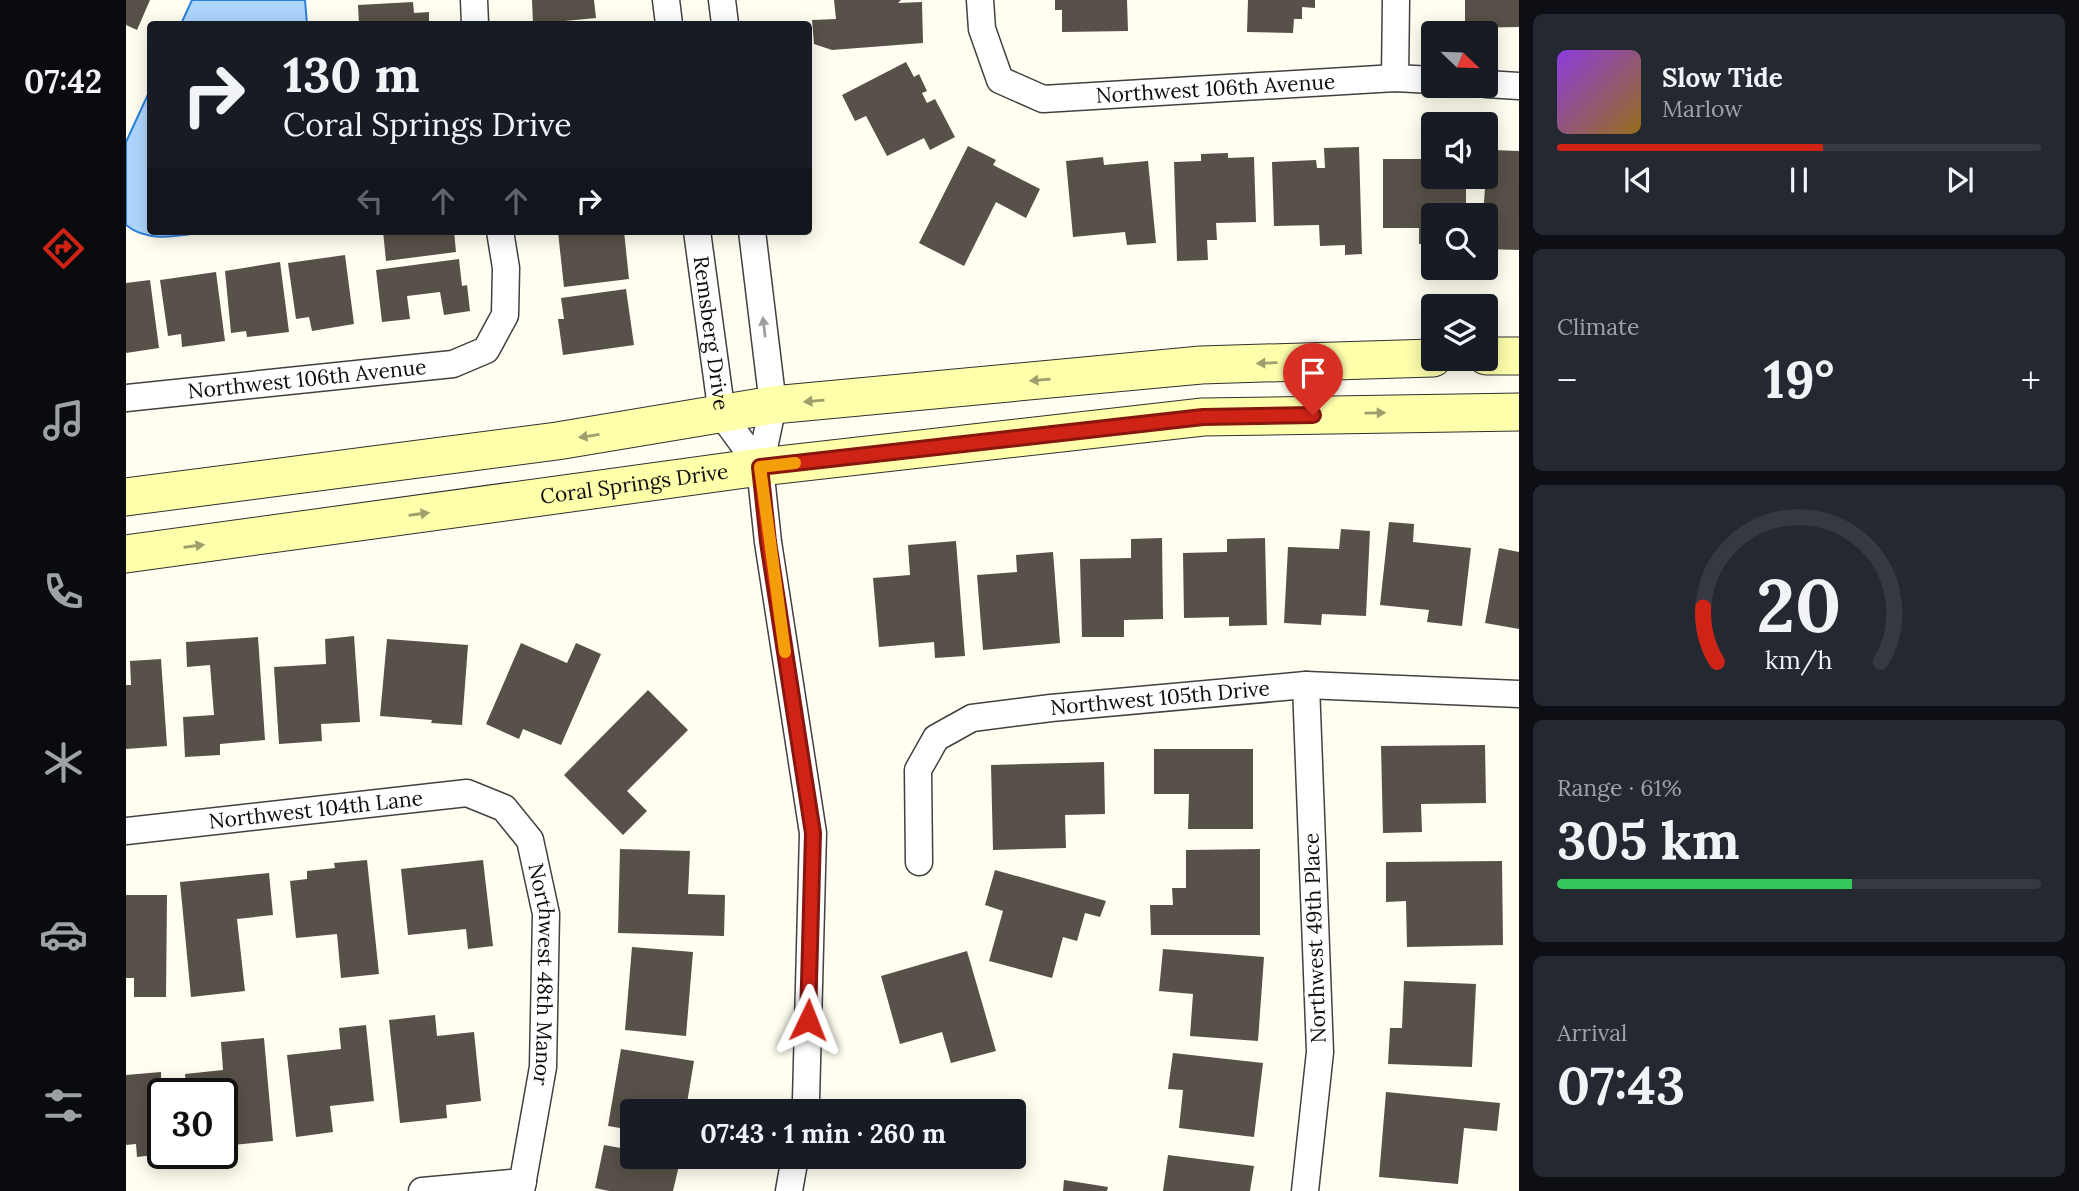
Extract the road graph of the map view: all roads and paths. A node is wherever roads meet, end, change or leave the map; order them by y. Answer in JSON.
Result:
{"nodes":[{"id":1,"x":474,"y":0,"type":"edge"},
{"id":2,"x":666,"y":0,"type":"edge"},
{"id":3,"x":722,"y":0,"type":"edge"},
{"id":4,"x":980,"y":0,"type":"edge"},
{"id":5,"x":1396,"y":0,"type":"edge"},
{"id":6,"x":475,"y":21,"type":"edge"},
{"id":7,"x":669,"y":21,"type":"edge"},
{"id":8,"x":725,"y":21,"type":"edge"},
{"id":9,"x":1395,"y":78,"type":"junction"},
{"id":10,"x":1421,"y":79,"type":"edge"},
{"id":11,"x":1498,"y":84,"type":"edge"},
{"id":12,"x":1519,"y":86,"type":"edge"},
{"id":13,"x":501,"y":235,"type":"edge"},
{"id":14,"x":698,"y":235,"type":"edge"},
{"id":15,"x":752,"y":235,"type":"edge"},
{"id":16,"x":1498,"y":356,"type":"edge"},
{"id":17,"x":1519,"y":356,"type":"edge"},
{"id":18,"x":1421,"y":358,"type":"edge"},
{"id":19,"x":126,"y":398,"type":"edge"},
{"id":20,"x":773,"y":405,"type":"junction"},
{"id":21,"x":1519,"y":412,"type":"edge"},
{"id":22,"x":722,"y":415,"type":"junction"},
{"id":23,"x":760,"y":467,"type":"junction"},
{"id":24,"x":126,"y":497,"type":"edge"},
{"id":25,"x":126,"y":554,"type":"edge"},
{"id":26,"x":1306,"y":685,"type":"junction"},
{"id":27,"x":1519,"y":694,"type":"edge"},
{"id":28,"x":504,"y":808,"type":"joint"},
{"id":29,"x":126,"y":831,"type":"edge"},
{"id":30,"x":919,"y":862,"type":"dead end"},
{"id":31,"x":804,"y":1099,"type":"edge"},
{"id":32,"x":793,"y":1169,"type":"edge"},
{"id":33,"x":522,"y":1186,"type":"edge"},
{"id":34,"x":422,"y":1191,"type":"edge"},
{"id":35,"x":789,"y":1191,"type":"edge"},
{"id":36,"x":1305,"y":1191,"type":"edge"}],
"edges":[{"from":1,"to":6,"type":"street"},
{"from":2,"to":7,"type":"street"},
{"from":3,"to":8,"type":"street"},
{"from":4,"to":9,"type":"street","name":"Northwest 106th Avenue"},
{"from":5,"to":9,"type":"street"},
{"from":9,"to":10,"type":"street","name":"Northwest 106th Avenue"},
{"from":11,"to":12,"type":"street"},
{"from":13,"to":19,"type":"street","name":"Northwest 106th Avenue"},
{"from":14,"to":22,"type":"street","name":"Remsberg Drive"},
{"from":20,"to":15,"type":"street","one_way":true},
{"from":16,"to":17,"type":"main road"},
{"from":18,"to":20,"type":"main road","one_way":true},
{"from":20,"to":22,"type":"main road"},
{"from":20,"to":23,"type":"street"},
{"from":23,"to":21,"type":"main road","name":"Coral Springs Drive","one_way":true},
{"from":22,"to":23,"type":"street","name":"Remsberg Drive"},
{"from":22,"to":24,"type":"main road","one_way":true},
{"from":25,"to":23,"type":"main road","name":"Coral Springs Drive","one_way":true},
{"from":23,"to":31,"type":"street"},
{"from":26,"to":27,"type":"street","name":"Northwest 105th Drive"},
{"from":26,"to":30,"type":"street","name":"Northwest 105th Drive"},
{"from":26,"to":36,"type":"street","name":"Northwest 49th Place"},
{"from":28,"to":29,"type":"street","name":"Northwest 104th Lane"},
{"from":28,"to":33,"type":"street","name":"Northwest 48th Manor"},
{"from":32,"to":35,"type":"street"},
{"from":33,"to":34,"type":"street"}]}
